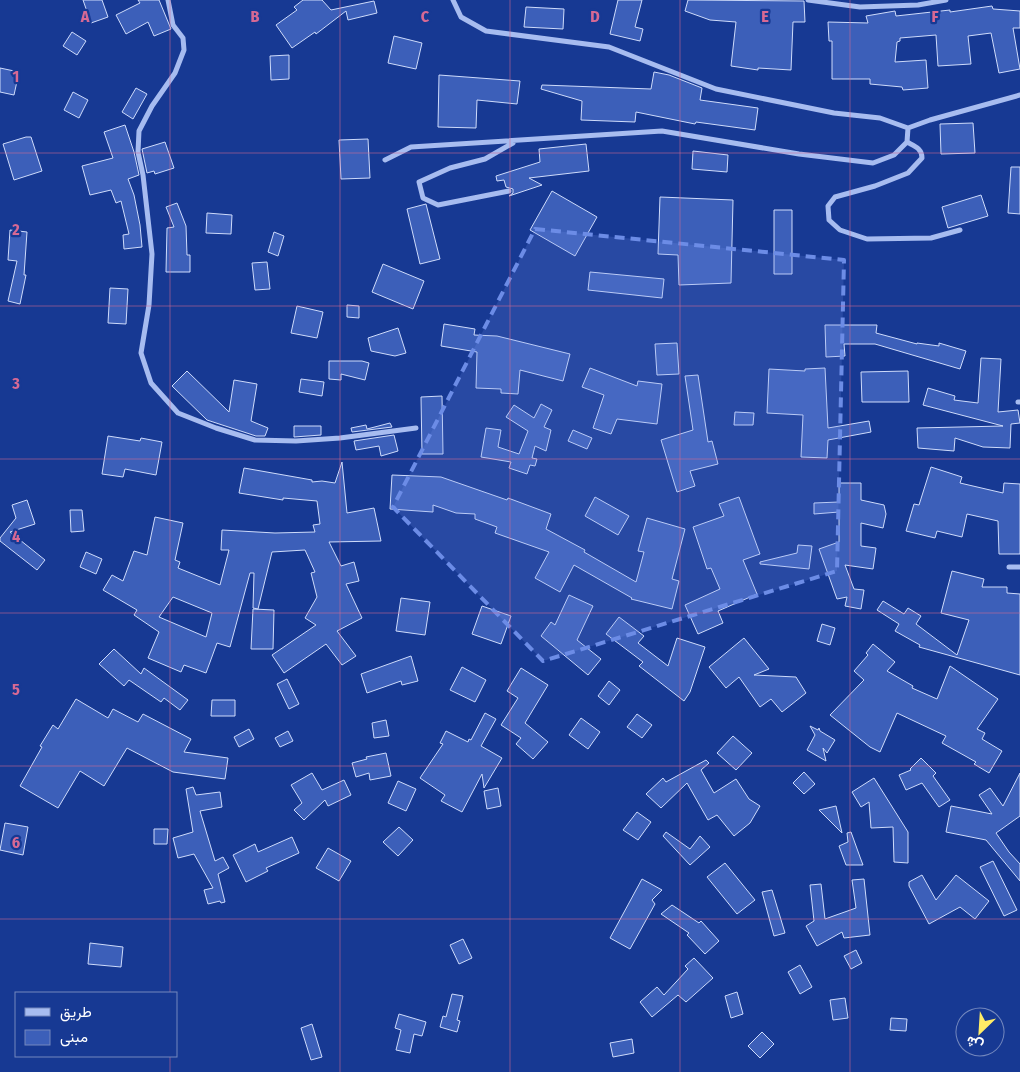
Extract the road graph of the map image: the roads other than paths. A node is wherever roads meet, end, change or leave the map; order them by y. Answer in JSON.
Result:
{"nodes":[{"id":1,"x":168,"y":0,"type":"edge"},
{"id":2,"x":453,"y":0,"type":"edge"},
{"id":3,"x":808,"y":0,"type":"edge"},
{"id":4,"x":946,"y":0,"type":"edge"},
{"id":5,"x":1020,"y":95,"type":"edge"},
{"id":6,"x":908,"y":128,"type":"junction"},
{"id":7,"x":516,"y":141,"type":"junction"},
{"id":8,"x":907,"y":142,"type":"junction"},
{"id":9,"x":385,"y":160,"type":"dead end"},
{"id":10,"x":509,"y":191,"type":"dead end"},
{"id":11,"x":960,"y":230,"type":"dead end"},
{"id":12,"x":416,"y":428,"type":"dead end"},
{"id":13,"x":1009,"y":567,"type":"dead end"},
{"id":14,"x":1020,"y":567,"type":"edge"}],
"edges":[{"from":1,"to":12,"type":"street"},
{"from":2,"to":6,"type":"street"},
{"from":3,"to":4,"type":"street"},
{"from":5,"to":6,"type":"street"},
{"from":6,"to":8,"type":"street"},
{"from":7,"to":8,"type":"street"},
{"from":7,"to":9,"type":"street"},
{"from":7,"to":10,"type":"street"},
{"from":8,"to":11,"type":"street"},
{"from":13,"to":14,"type":"street"}]}
